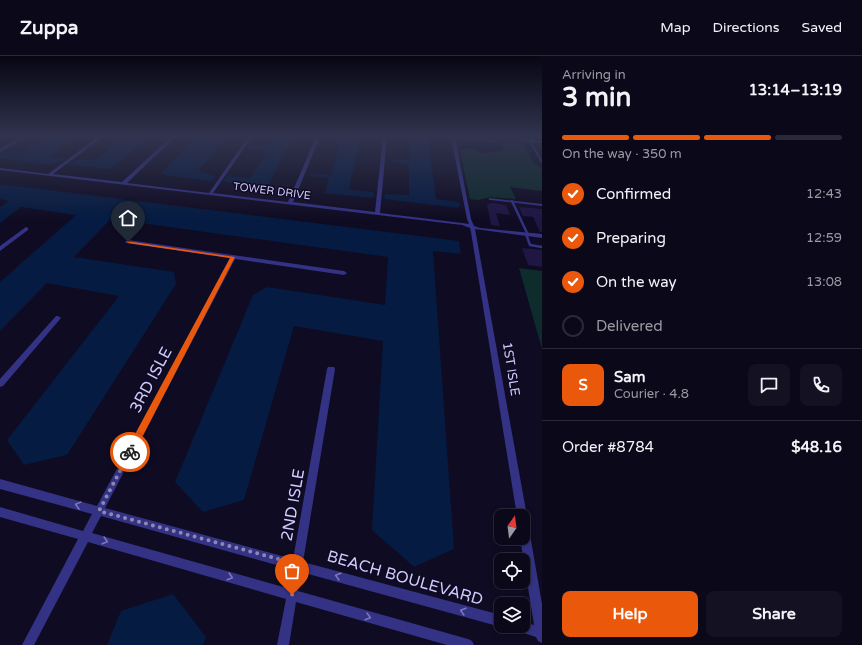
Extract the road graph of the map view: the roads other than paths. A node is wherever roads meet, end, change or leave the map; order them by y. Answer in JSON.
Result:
{"nodes":[{"id":1,"x":63,"y":164,"type":"edge"},
{"id":2,"x":143,"y":164,"type":"edge"},
{"id":3,"x":231,"y":164,"type":"edge"},
{"id":4,"x":307,"y":164,"type":"edge"},
{"id":5,"x":382,"y":164,"type":"edge"},
{"id":6,"x":459,"y":164,"type":"edge"},
{"id":7,"x":0,"y":169,"type":"edge"},
{"id":8,"x":48,"y":175,"type":"junction"},
{"id":9,"x":123,"y":184,"type":"junction"},
{"id":10,"x":210,"y":194,"type":"junction"},
{"id":11,"x":491,"y":199,"type":"dead end"},
{"id":12,"x":512,"y":201,"type":"junction"},
{"id":13,"x":290,"y":204,"type":"junction"},
{"id":14,"x":542,"y":205,"type":"edge"},
{"id":15,"x":377,"y":214,"type":"junction"},
{"id":16,"x":472,"y":227,"type":"junction"},
{"id":17,"x":26,"y":229,"type":"dead end"},
{"id":18,"x":527,"y":234,"type":"junction"},
{"id":19,"x":542,"y":236,"type":"edge"},
{"id":20,"x":128,"y":242,"type":"dead end"},
{"id":21,"x":542,"y":247,"type":"edge"},
{"id":22,"x":0,"y":250,"type":"edge"},
{"id":23,"x":233,"y":257,"type":"junction"},
{"id":24,"x":344,"y":273,"type":"dead end"},
{"id":25,"x":58,"y":318,"type":"dead end"},
{"id":26,"x":331,"y":369,"type":"dead end"},
{"id":27,"x":0,"y":384,"type":"edge"},
{"id":28,"x":0,"y":484,"type":"edge"},
{"id":29,"x":521,"y":509,"type":"edge"},
{"id":30,"x":99,"y":511,"type":"junction"},
{"id":31,"x":0,"y":512,"type":"edge"},
{"id":32,"x":86,"y":536,"type":"junction"},
{"id":33,"x":527,"y":545,"type":"edge"},
{"id":34,"x":297,"y":564,"type":"junction"},
{"id":35,"x":292,"y":595,"type":"junction"},
{"id":36,"x":494,"y":619,"type":"edge"},
{"id":37,"x":530,"y":630,"type":"edge"},
{"id":38,"x":542,"y":634,"type":"edge"},
{"id":39,"x":28,"y":645,"type":"edge"},
{"id":40,"x":283,"y":645,"type":"edge"},
{"id":41,"x":468,"y":645,"type":"edge"}],
"edges":[{"from":1,"to":8,"type":"street"},
{"from":2,"to":9,"type":"street"},
{"from":3,"to":10,"type":"street"},
{"from":4,"to":13,"type":"street"},
{"from":5,"to":15,"type":"street"},
{"from":6,"to":16,"type":"street","name":"1ST ISLE"},
{"from":7,"to":8,"type":"street","name":"TOWER DRIVE"},
{"from":8,"to":9,"type":"street","name":"TOWER DRIVE"},
{"from":9,"to":10,"type":"street","name":"TOWER DRIVE"},
{"from":10,"to":13,"type":"street","name":"TOWER DRIVE"},
{"from":11,"to":12,"type":"street"},
{"from":12,"to":14,"type":"street"},
{"from":12,"to":18,"type":"lane"},
{"from":13,"to":15,"type":"street","name":"TOWER DRIVE"},
{"from":15,"to":16,"type":"street","name":"TOWER DRIVE"},
{"from":16,"to":18,"type":"street","name":"TOWER DRIVE"},
{"from":16,"to":29,"type":"street","name":"1ST ISLE"},
{"from":17,"to":22,"type":"street"},
{"from":18,"to":19,"type":"street","name":"TOWER DRIVE"},
{"from":18,"to":21,"type":"lane"},
{"from":20,"to":23,"type":"street"},
{"from":23,"to":24,"type":"street"},
{"from":23,"to":30,"type":"street","name":"3RD ISLE"},
{"from":25,"to":27,"type":"street"},
{"from":26,"to":34,"type":"street","name":"2ND ISLE"},
{"from":30,"to":28,"type":"street","name":"BEACH BOULEVARD","one_way":true},
{"from":30,"to":32,"type":"street","name":"3RD ISLE"},
{"from":30,"to":34,"type":"street","name":"BEACH BOULEVARD"},
{"from":31,"to":32,"type":"street"},
{"from":32,"to":35,"type":"street","one_way":true},
{"from":32,"to":39,"type":"street","name":"3RD ISLE"},
{"from":33,"to":38,"type":"street"},
{"from":34,"to":35,"type":"street","name":"2ND ISLE"},
{"from":36,"to":34,"type":"street","name":"BEACH BOULEVARD","one_way":true},
{"from":35,"to":40,"type":"street","name":"2ND ISLE"},
{"from":35,"to":41,"type":"street","one_way":true},
{"from":37,"to":38,"type":"street"}]}
